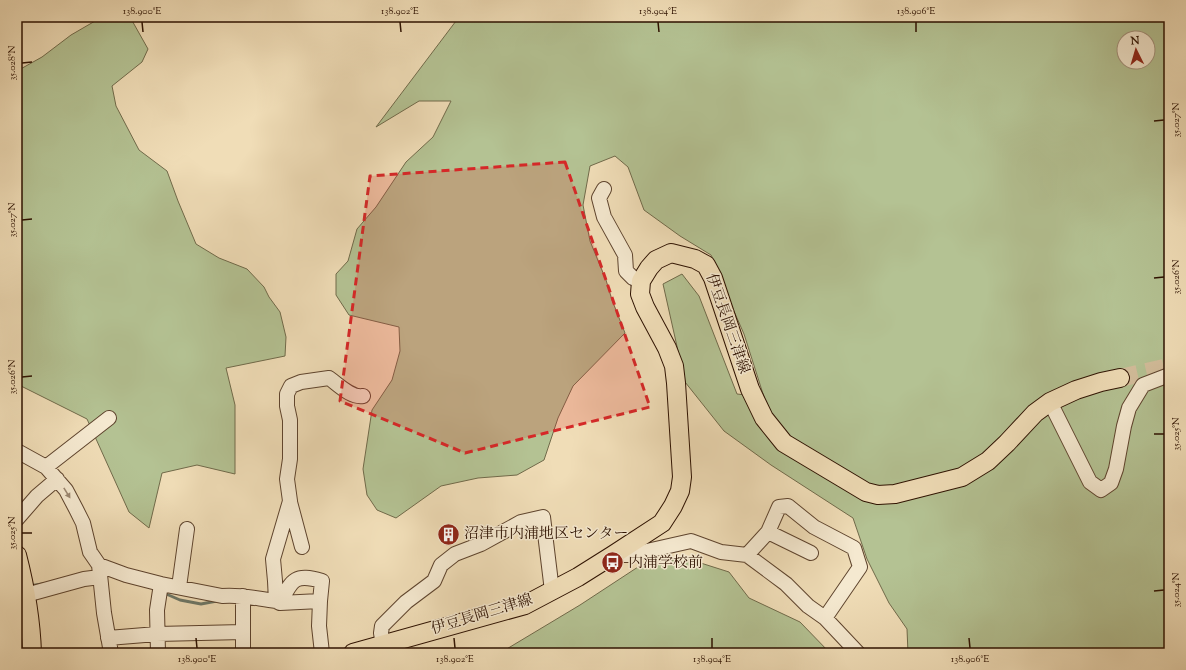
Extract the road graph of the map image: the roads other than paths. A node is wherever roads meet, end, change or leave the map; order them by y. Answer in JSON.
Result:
{"nodes":[{"id":1,"x":604,"y":189,"type":"dead end"},
{"id":2,"x":641,"y":281,"type":"junction"},
{"id":3,"x":1169,"y":375,"type":"edge"},
{"id":4,"x":1120,"y":378,"type":"tunnel mouth"},
{"id":5,"x":363,"y":396,"type":"dead end"},
{"id":6,"x":1050,"y":402,"type":"junction"},
{"id":7,"x":109,"y":418,"type":"dead end"},
{"id":8,"x":17,"y":451,"type":"edge"},
{"id":9,"x":46,"y":467,"type":"junction"},
{"id":10,"x":57,"y":479,"type":"junction"},
{"id":11,"x":290,"y":501,"type":"junction"},
{"id":12,"x":17,"y":519,"type":"edge"},
{"id":13,"x":187,"y":529,"type":"dead end"},
{"id":14,"x":768,"y":532,"type":"junction"},
{"id":15,"x":302,"y":547,"type":"dead end"},
{"id":16,"x":811,"y":553,"type":"dead end"},
{"id":17,"x":17,"y":555,"type":"edge"},
{"id":18,"x":613,"y":555,"type":"junction"},
{"id":19,"x":747,"y":555,"type":"junction"},
{"id":20,"x":100,"y":571,"type":"junction"},
{"id":21,"x":161,"y":584,"type":"junction"},
{"id":22,"x":25,"y":587,"type":"junction"},
{"id":23,"x":179,"y":587,"type":"junction"},
{"id":24,"x":552,"y":590,"type":"junction"},
{"id":25,"x":243,"y":596,"type":"junction"},
{"id":26,"x":320,"y":601,"type":"junction"},
{"id":27,"x":278,"y":602,"type":"junction"},
{"id":28,"x":825,"y":618,"type":"junction"},
{"id":29,"x":243,"y":632,"type":"junction"},
{"id":30,"x":157,"y":634,"type":"junction"},
{"id":31,"x":108,"y":638,"type":"junction"},
{"id":32,"x":383,"y":645,"type":"junction"},
{"id":33,"x":32,"y":653,"type":"edge"},
{"id":34,"x":111,"y":653,"type":"edge"},
{"id":35,"x":158,"y":653,"type":"edge"},
{"id":36,"x":243,"y":653,"type":"edge"},
{"id":37,"x":322,"y":653,"type":"edge"},
{"id":38,"x":354,"y":653,"type":"edge"},
{"id":39,"x":858,"y":653,"type":"edge"}],
"edges":[{"from":1,"to":2,"type":"street"},
{"from":2,"to":6,"type":"main road","name":"伊豆長岡三津線"},
{"from":2,"to":18,"type":"main road","name":"伊豆長岡三津線"},
{"from":3,"to":6,"type":"street"},
{"from":4,"to":6,"type":"main road","name":"伊豆長岡三津線"},
{"from":5,"to":11,"type":"street"},
{"from":7,"to":9,"type":"street"},
{"from":8,"to":9,"type":"street"},
{"from":9,"to":10,"type":"street"},
{"from":10,"to":12,"type":"street"},
{"from":10,"to":20,"type":"street","one_way":true},
{"from":11,"to":15,"type":"street"},
{"from":11,"to":27,"type":"street"},
{"from":13,"to":23,"type":"street"},
{"from":14,"to":16,"type":"street"},
{"from":14,"to":19,"type":"street"},
{"from":14,"to":28,"type":"street"},
{"from":17,"to":22,"type":"main road"},
{"from":18,"to":19,"type":"street"},
{"from":18,"to":24,"type":"main road","name":"伊豆長岡三津線"},
{"from":19,"to":28,"type":"street"},
{"from":20,"to":21,"type":"street"},
{"from":20,"to":22,"type":"street"},
{"from":20,"to":31,"type":"street"},
{"from":21,"to":23,"type":"street"},
{"from":21,"to":30,"type":"street"},
{"from":22,"to":33,"type":"main road"},
{"from":23,"to":25,"type":"street"},
{"from":24,"to":32,"type":"main road","name":"伊豆長岡三津線"},
{"from":24,"to":32,"type":"street"},
{"from":25,"to":27,"type":"street"},
{"from":25,"to":29,"type":"street"},
{"from":26,"to":27,"type":"street"},
{"from":26,"to":27,"type":"street"},
{"from":26,"to":37,"type":"street"},
{"from":28,"to":39,"type":"street"},
{"from":29,"to":30,"type":"street"},
{"from":29,"to":36,"type":"street"},
{"from":30,"to":31,"type":"street"},
{"from":30,"to":35,"type":"street"},
{"from":31,"to":34,"type":"street"},
{"from":32,"to":38,"type":"main road","name":"伊豆長岡三津線"}]}
